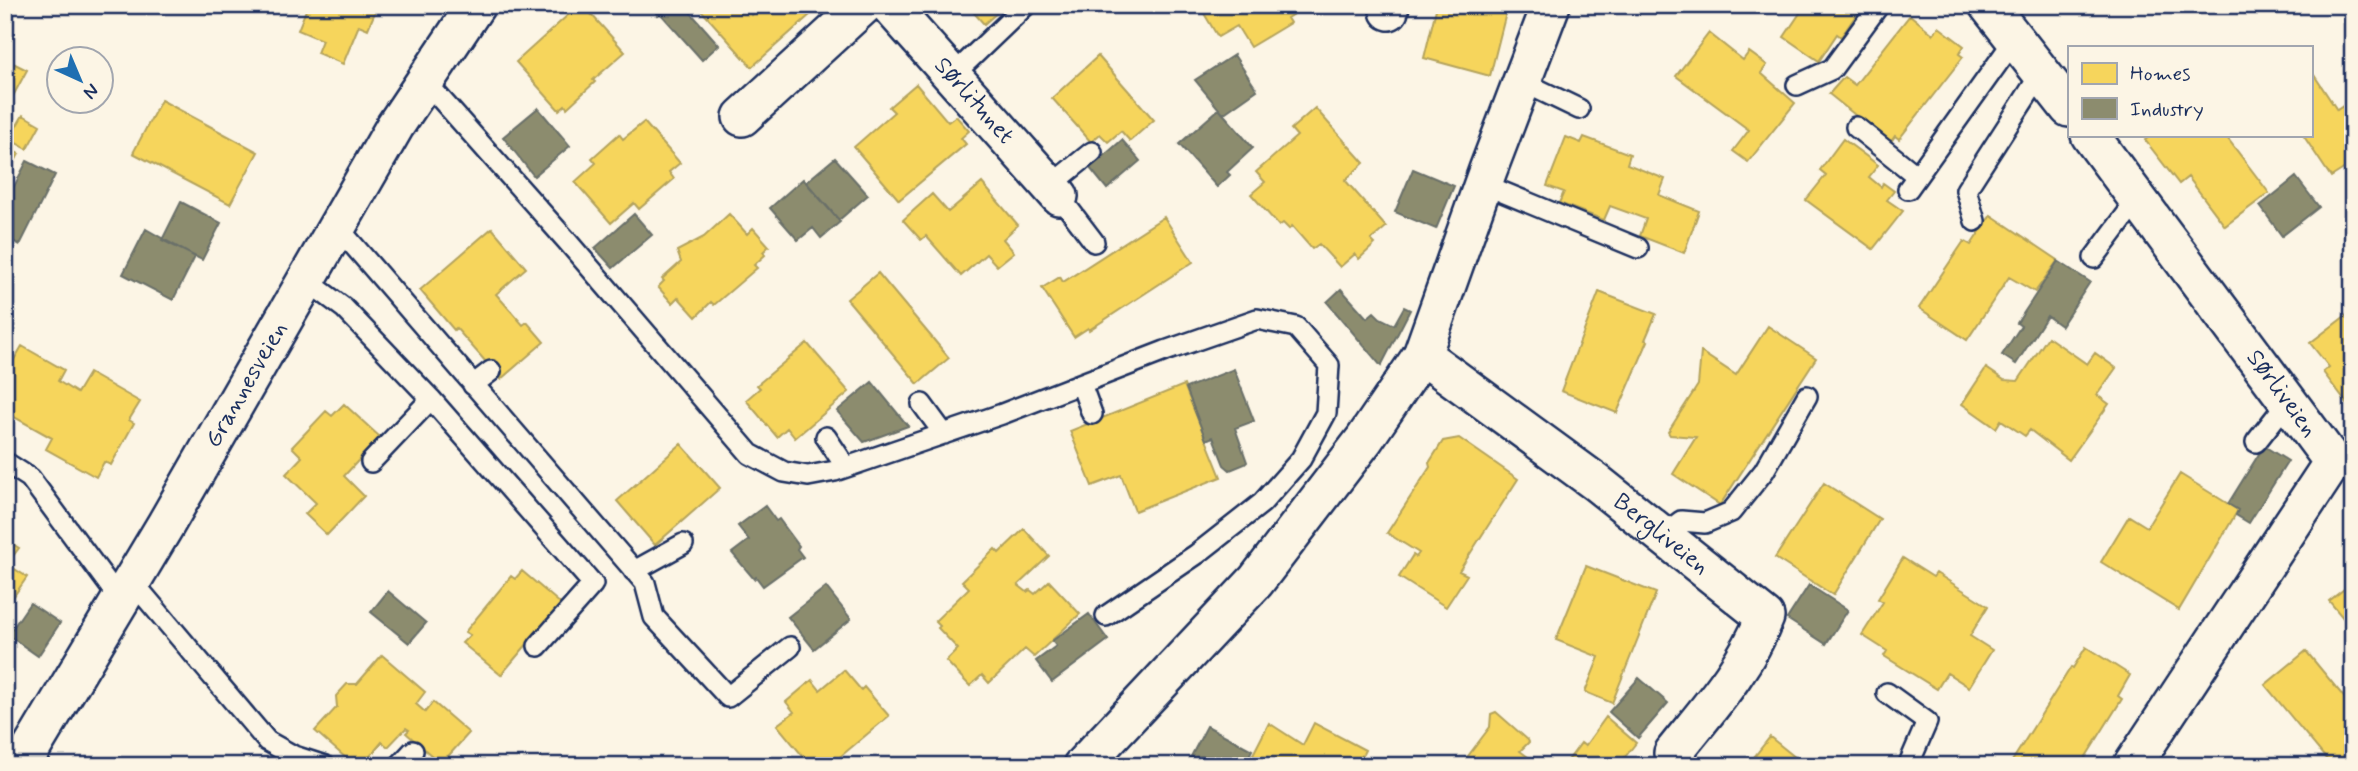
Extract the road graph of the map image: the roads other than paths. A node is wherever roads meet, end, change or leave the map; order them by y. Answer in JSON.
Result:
{"nodes":[{"id":1,"x":476,"y":5,"type":"edge"},
{"id":2,"x":864,"y":5,"type":"edge"},
{"id":3,"x":889,"y":5,"type":"edge"},
{"id":4,"x":1026,"y":5,"type":"edge"},
{"id":5,"x":1551,"y":5,"type":"edge"},
{"id":6,"x":1879,"y":5,"type":"edge"},
{"id":7,"x":1987,"y":5,"type":"edge"},
{"id":8,"x":2015,"y":39,"type":"junction"},
{"id":9,"x":2042,"y":72,"type":"junction"},
{"id":10,"x":952,"y":76,"type":"junction"},
{"id":11,"x":425,"y":81,"type":"junction"},
{"id":12,"x":1521,"y":81,"type":"junction"},
{"id":13,"x":1797,"y":85,"type":"dead end"},
{"id":14,"x":2068,"y":107,"type":"edge"},
{"id":15,"x":1579,"y":108,"type":"dead end"},
{"id":16,"x":742,"y":117,"type":"dead end"},
{"id":17,"x":1856,"y":127,"type":"dead end"},
{"id":18,"x":2091,"y":136,"type":"edge"},
{"id":19,"x":1092,"y":152,"type":"dead end"},
{"id":20,"x":1483,"y":184,"type":"junction"},
{"id":21,"x":1054,"y":191,"type":"junction"},
{"id":22,"x":2138,"y":199,"type":"junction"},
{"id":23,"x":1975,"y":221,"type":"dead end"},
{"id":24,"x":336,"y":225,"type":"junction"},
{"id":25,"x":1094,"y":242,"type":"dead end"},
{"id":26,"x":1637,"y":248,"type":"dead end"},
{"id":27,"x":2094,"y":258,"type":"dead end"},
{"id":28,"x":306,"y":281,"type":"junction"},
{"id":29,"x":1422,"y":355,"type":"junction"},
{"id":30,"x":491,"y":371,"type":"dead end"},
{"id":31,"x":1081,"y":384,"type":"junction"},
{"id":32,"x":473,"y":385,"type":"junction"},
{"id":33,"x":1807,"y":396,"type":"dead end"},
{"id":34,"x":431,"y":399,"type":"junction"},
{"id":35,"x":2289,"y":400,"type":"junction"},
{"id":36,"x":922,"y":404,"type":"dead end"},
{"id":37,"x":1092,"y":414,"type":"dead end"},
{"id":38,"x":944,"y":434,"type":"junction"},
{"id":39,"x":826,"y":438,"type":"dead end"},
{"id":40,"x":2256,"y":442,"type":"dead end"},
{"id":41,"x":5,"y":462,"type":"edge"},
{"id":42,"x":371,"y":462,"type":"dead end"},
{"id":43,"x":846,"y":467,"type":"junction"},
{"id":44,"x":1664,"y":534,"type":"junction"},
{"id":45,"x":683,"y":544,"type":"dead end"},
{"id":46,"x":634,"y":571,"type":"junction"},
{"id":47,"x":127,"y":591,"type":"junction"},
{"id":48,"x":1106,"y":616,"type":"dead end"},
{"id":49,"x":538,"y":646,"type":"dead end"},
{"id":50,"x":790,"y":647,"type":"dead end"},
{"id":51,"x":1887,"y":693,"type":"dead end"},
{"id":52,"x":413,"y":751,"type":"dead end"},
{"id":53,"x":1673,"y":753,"type":"dead end"},
{"id":54,"x":21,"y":766,"type":"edge"},
{"id":55,"x":325,"y":766,"type":"edge"},
{"id":56,"x":399,"y":766,"type":"edge"},
{"id":57,"x":1082,"y":766,"type":"edge"},
{"id":58,"x":1908,"y":766,"type":"edge"},
{"id":59,"x":2132,"y":766,"type":"edge"}],
"edges":[{"from":1,"to":11,"type":"street","name":"Grannesveien"},
{"from":2,"to":16,"type":"street"},
{"from":3,"to":10,"type":"street","name":"Sørlitunet"},
{"from":4,"to":10,"type":"lane"},
{"from":5,"to":12,"type":"street"},
{"from":6,"to":13,"type":"lane"},
{"from":7,"to":8,"type":"street"},
{"from":8,"to":9,"type":"street"},
{"from":8,"to":17,"type":"lane"},
{"from":9,"to":14,"type":"street"},
{"from":9,"to":23,"type":"lane"},
{"from":10,"to":21,"type":"street","name":"Sørlitunet"},
{"from":11,"to":24,"type":"street","name":"Grannesveien"},
{"from":11,"to":43,"type":"lane"},
{"from":12,"to":15,"type":"lane"},
{"from":12,"to":20,"type":"street"},
{"from":18,"to":22,"type":"street","name":"Sørliveien"},
{"from":19,"to":21,"type":"lane"},
{"from":20,"to":26,"type":"lane"},
{"from":20,"to":29,"type":"street"},
{"from":21,"to":25,"type":"lane"},
{"from":22,"to":27,"type":"lane"},
{"from":22,"to":35,"type":"street","name":"Sørliveien"},
{"from":24,"to":28,"type":"street","name":"Grannesveien"},
{"from":24,"to":32,"type":"lane"},
{"from":28,"to":34,"type":"lane"},
{"from":28,"to":47,"type":"street","name":"Grannesveien"},
{"from":29,"to":44,"type":"street","name":"Bergliveien"},
{"from":29,"to":57,"type":"street"},
{"from":30,"to":32,"type":"lane"},
{"from":31,"to":37,"type":"lane"},
{"from":31,"to":38,"type":"lane"},
{"from":31,"to":48,"type":"lane"},
{"from":32,"to":46,"type":"lane"},
{"from":33,"to":44,"type":"lane"},
{"from":34,"to":42,"type":"lane"},
{"from":34,"to":49,"type":"lane"},
{"from":35,"to":40,"type":"lane"},
{"from":35,"to":59,"type":"street","name":"Sørliveien"},
{"from":36,"to":38,"type":"lane"},
{"from":38,"to":43,"type":"lane"},
{"from":39,"to":43,"type":"lane"},
{"from":41,"to":47,"type":"lane"},
{"from":44,"to":53,"type":"street","name":"Bergliveien"},
{"from":45,"to":46,"type":"lane"},
{"from":46,"to":50,"type":"lane"},
{"from":47,"to":54,"type":"street","name":"Grannesveien"},
{"from":47,"to":55,"type":"lane"},
{"from":51,"to":58,"type":"lane"},
{"from":52,"to":56,"type":"lane"}]}
